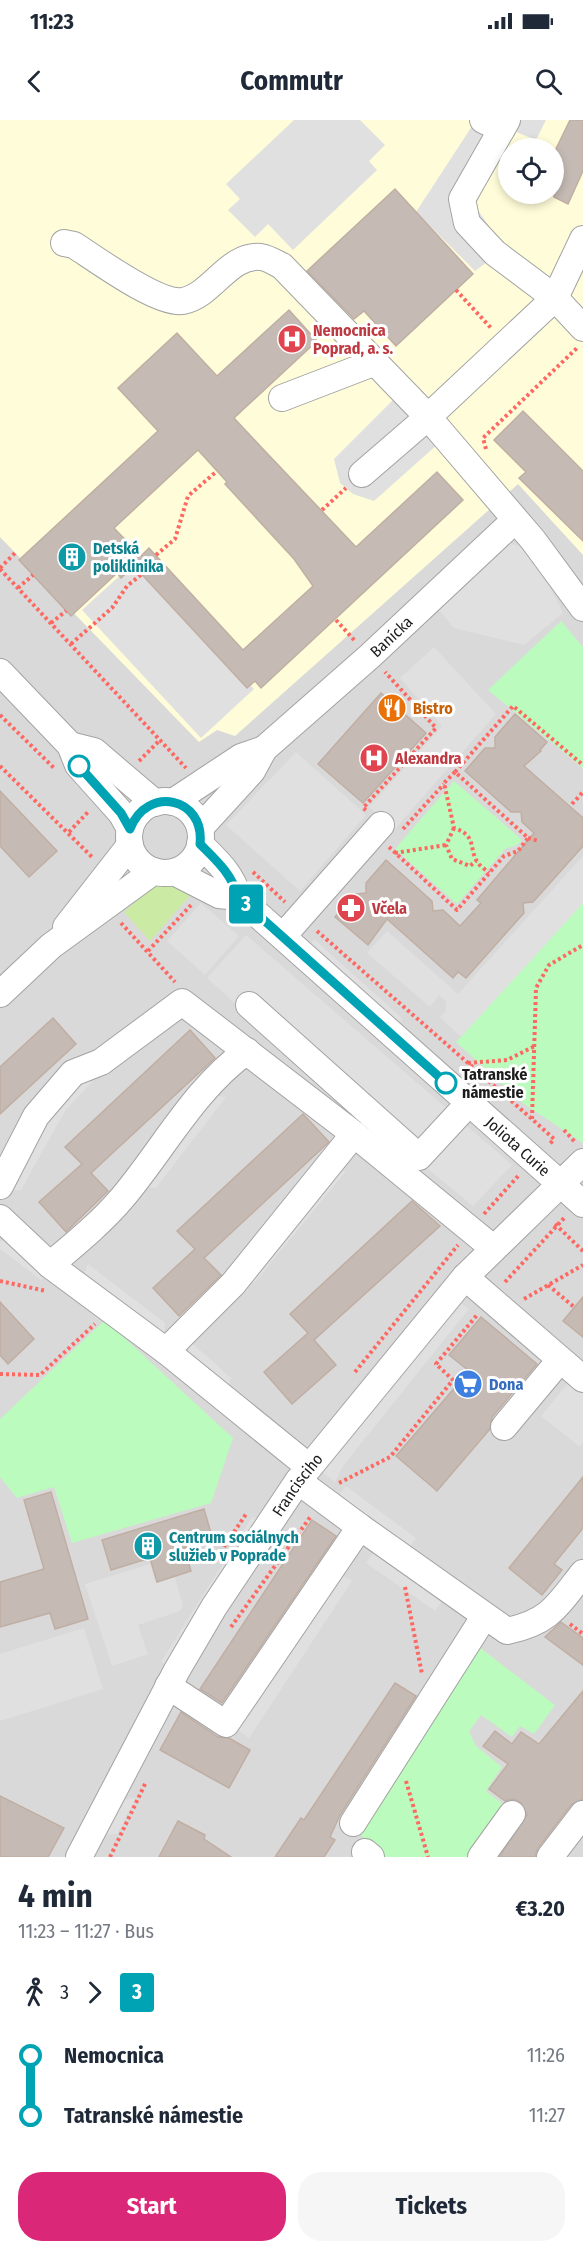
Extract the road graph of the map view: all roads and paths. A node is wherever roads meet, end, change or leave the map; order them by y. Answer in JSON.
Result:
{"nodes":[{"id":1,"x":498,"y":123,"type":"edge"},
{"id":2,"x":583,"y":239,"type":"edge"},
{"id":3,"x":64,"y":243,"type":"dead end"},
{"id":4,"x":456,"y":290,"type":"dead end"},
{"id":5,"x":555,"y":298,"type":"junction"},
{"id":6,"x":583,"y":328,"type":"edge"},
{"id":7,"x":583,"y":342,"type":"edge"},
{"id":8,"x":506,"y":344,"type":"junction"},
{"id":9,"x":374,"y":363,"type":"junction"},
{"id":10,"x":282,"y":398,"type":"dead end"},
{"id":11,"x":428,"y":417,"type":"junction"},
{"id":12,"x":489,"y":458,"type":"dead end"},
{"id":13,"x":217,"y":471,"type":"dead end"},
{"id":14,"x":362,"y":474,"type":"joint"},
{"id":15,"x":322,"y":510,"type":"dead end"},
{"id":16,"x":515,"y":520,"type":"junction"},
{"id":17,"x":15,"y":553,"type":"dead end"},
{"id":18,"x":156,"y":555,"type":"dead end"},
{"id":19,"x":0,"y":568,"type":"edge"},
{"id":20,"x":142,"y":574,"type":"dead end"},
{"id":21,"x":33,"y":575,"type":"dead end"},
{"id":22,"x":18,"y":588,"type":"junction"},
{"id":23,"x":583,"y":608,"type":"edge"},
{"id":24,"x":66,"y":611,"type":"dead end"},
{"id":25,"x":336,"y":620,"type":"dead end"},
{"id":26,"x":51,"y":623,"type":"junction"},
{"id":27,"x":71,"y":644,"type":"junction"},
{"id":28,"x":370,"y":656,"type":"junction"},
{"id":29,"x":0,"y":672,"type":"edge"},
{"id":30,"x":0,"y":715,"type":"edge"},
{"id":31,"x":159,"y":741,"type":"junction"},
{"id":32,"x":70,"y":745,"type":"junction"},
{"id":33,"x":264,"y":749,"type":"junction"},
{"id":34,"x":137,"y":763,"type":"dead end"},
{"id":35,"x":583,"y":765,"type":"edge"},
{"id":36,"x":0,"y":766,"type":"edge"},
{"id":37,"x":188,"y":770,"type":"dead end"},
{"id":38,"x":57,"y":771,"type":"dead end"},
{"id":39,"x":455,"y":772,"type":"junction"},
{"id":40,"x":444,"y":783,"type":"junction"},
{"id":41,"x":583,"y":792,"type":"edge"},
{"id":42,"x":85,"y":802,"type":"dead end"},
{"id":43,"x":164,"y":802,"type":"junction"},
{"id":44,"x":572,"y":804,"type":"dead end"},
{"id":45,"x":454,"y":828,"type":"junction"},
{"id":46,"x":69,"y":832,"type":"junction"},
{"id":47,"x":391,"y":835,"type":"junction"},
{"id":48,"x":200,"y":836,"type":"junction"},
{"id":49,"x":130,"y":837,"type":"junction"},
{"id":50,"x":528,"y":838,"type":"junction"},
{"id":51,"x":539,"y":841,"type":"dead end"},
{"id":52,"x":446,"y":845,"type":"junction"},
{"id":53,"x":395,"y":853,"type":"junction"},
{"id":54,"x":380,"y":854,"type":"dead end"},
{"id":55,"x":476,"y":861,"type":"junction"},
{"id":56,"x":98,"y":864,"type":"dead end"},
{"id":57,"x":252,"y":870,"type":"dead end"},
{"id":58,"x":164,"y":871,"type":"junction"},
{"id":59,"x":489,"y":873,"type":"junction"},
{"id":60,"x":199,"y":897,"type":"dead end"},
{"id":61,"x":238,"y":897,"type":"junction"},
{"id":62,"x":311,"y":918,"type":"junction"},
{"id":63,"x":283,"y":936,"type":"junction"},
{"id":64,"x":583,"y":945,"type":"edge"},
{"id":65,"x":51,"y":946,"type":"junction"},
{"id":66,"x":148,"y":951,"type":"dead end"},
{"id":67,"x":0,"y":994,"type":"edge"},
{"id":68,"x":249,"y":1005,"type":"dead end"},
{"id":69,"x":535,"y":1046,"type":"junction"},
{"id":70,"x":247,"y":1051,"type":"junction"},
{"id":71,"x":468,"y":1063,"type":"junction"},
{"id":72,"x":469,"y":1103,"type":"junction"},
{"id":73,"x":532,"y":1119,"type":"junction"},
{"id":74,"x":354,"y":1134,"type":"junction"},
{"id":75,"x":554,"y":1139,"type":"dead end"},
{"id":76,"x":583,"y":1162,"type":"edge"},
{"id":77,"x":560,"y":1183,"type":"junction"},
{"id":78,"x":0,"y":1186,"type":"edge"},
{"id":79,"x":574,"y":1210,"type":"edge"},
{"id":80,"x":0,"y":1218,"type":"edge"},
{"id":81,"x":553,"y":1221,"type":"dead end"},
{"id":82,"x":556,"y":1226,"type":"junction"},
{"id":83,"x":493,"y":1248,"type":"junction"},
{"id":84,"x":583,"y":1251,"type":"edge"},
{"id":85,"x":50,"y":1265,"type":"junction"},
{"id":86,"x":583,"y":1265,"type":"edge"},
{"id":87,"x":465,"y":1277,"type":"junction"},
{"id":88,"x":548,"y":1285,"type":"junction"},
{"id":89,"x":496,"y":1306,"type":"junction"},
{"id":90,"x":574,"y":1307,"type":"dead end"},
{"id":91,"x":96,"y":1323,"type":"dead end"},
{"id":92,"x":166,"y":1352,"type":"junction"},
{"id":93,"x":560,"y":1360,"type":"junction"},
{"id":94,"x":0,"y":1374,"type":"edge"},
{"id":95,"x":583,"y":1379,"type":"edge"},
{"id":96,"x":504,"y":1427,"type":"dead end"},
{"id":97,"x":303,"y":1474,"type":"junction"},
{"id":98,"x":322,"y":1499,"type":"junction"},
{"id":99,"x":360,"y":1527,"type":"junction"},
{"id":100,"x":399,"y":1556,"type":"junction"},
{"id":101,"x":583,"y":1573,"type":"edge"},
{"id":102,"x":484,"y":1617,"type":"junction"},
{"id":103,"x":224,"y":1636,"type":"dead end"},
{"id":104,"x":168,"y":1686,"type":"junction"},
{"id":105,"x":428,"y":1708,"type":"junction"},
{"id":106,"x":398,"y":1754,"type":"junction"},
{"id":107,"x":146,"y":1780,"type":"dead end"},
{"id":108,"x":512,"y":1814,"type":"dead end"},
{"id":109,"x":583,"y":1814,"type":"edge"},
{"id":110,"x":353,"y":1823,"type":"dead end"},
{"id":111,"x":80,"y":1857,"type":"edge"},
{"id":112,"x":110,"y":1857,"type":"edge"},
{"id":113,"x":428,"y":1857,"type":"edge"},
{"id":114,"x":481,"y":1857,"type":"edge"},
{"id":115,"x":550,"y":1857,"type":"edge"}],
"edges":[{"from":1,"to":5,"type":"street"},
{"from":2,"to":5,"type":"street"},
{"from":3,"to":9,"type":"street"},
{"from":4,"to":8,"type":"path"},
{"from":5,"to":6,"type":"street"},
{"from":5,"to":8,"type":"street"},
{"from":7,"to":12,"type":"path"},
{"from":8,"to":11,"type":"street"},
{"from":9,"to":10,"type":"street"},
{"from":9,"to":11,"type":"street"},
{"from":11,"to":14,"type":"street"},
{"from":11,"to":16,"type":"street"},
{"from":13,"to":18,"type":"path"},
{"from":14,"to":15,"type":"path"},
{"from":16,"to":23,"type":"street"},
{"from":16,"to":28,"type":"street","name":"Banícka"},
{"from":17,"to":19,"type":"path"},
{"from":19,"to":22,"type":"path"},
{"from":20,"to":27,"type":"path"},
{"from":21,"to":22,"type":"path"},
{"from":22,"to":26,"type":"path"},
{"from":24,"to":26,"type":"path"},
{"from":25,"to":28,"type":"path"},
{"from":26,"to":27,"type":"path"},
{"from":27,"to":31,"type":"path"},
{"from":28,"to":33,"type":"street","name":"Banícka"},
{"from":28,"to":47,"type":"path"},
{"from":29,"to":32,"type":"street"},
{"from":30,"to":38,"type":"path"},
{"from":31,"to":34,"type":"path"},
{"from":31,"to":37,"type":"path"},
{"from":32,"to":43,"type":"street"},
{"from":32,"to":49,"type":"street"},
{"from":33,"to":43,"type":"street","name":"Banícka"},
{"from":33,"to":48,"type":"street","name":"Banícka"},
{"from":35,"to":39,"type":"path"},
{"from":36,"to":46,"type":"path"},
{"from":39,"to":40,"type":"path"},
{"from":39,"to":50,"type":"path"},
{"from":40,"to":45,"type":"path"},
{"from":40,"to":47,"type":"path"},
{"from":41,"to":44,"type":"path"},
{"from":42,"to":46,"type":"path"},
{"from":43,"to":48,"type":"street"},
{"from":43,"to":49,"type":"street"},
{"from":45,"to":52,"type":"path"},
{"from":45,"to":55,"type":"path"},
{"from":46,"to":56,"type":"path"},
{"from":47,"to":53,"type":"path"},
{"from":47,"to":54,"type":"path"},
{"from":47,"to":62,"type":"street"},
{"from":48,"to":58,"type":"street"},
{"from":48,"to":61,"type":"street","name":"Joliota Curie"},
{"from":49,"to":58,"type":"street"},
{"from":49,"to":65,"type":"street"},
{"from":50,"to":51,"type":"path"},
{"from":50,"to":59,"type":"path"},
{"from":52,"to":53,"type":"path"},
{"from":52,"to":55,"type":"path"},
{"from":53,"to":59,"type":"path"},
{"from":55,"to":59,"type":"path"},
{"from":57,"to":62,"type":"path"},
{"from":58,"to":61,"type":"street","name":"Joliota Curie"},
{"from":58,"to":65,"type":"street"},
{"from":60,"to":66,"type":"path"},
{"from":61,"to":63,"type":"street","name":"Joliota Curie"},
{"from":62,"to":63,"type":"street"},
{"from":62,"to":71,"type":"path"},
{"from":63,"to":72,"type":"street","name":"Joliota Curie"},
{"from":64,"to":69,"type":"path"},
{"from":65,"to":67,"type":"street"},
{"from":68,"to":72,"type":"street"},
{"from":69,"to":71,"type":"path"},
{"from":69,"to":73,"type":"path"},
{"from":70,"to":74,"type":"street"},
{"from":70,"to":78,"type":"street"},
{"from":70,"to":85,"type":"street"},
{"from":71,"to":73,"type":"path"},
{"from":72,"to":77,"type":"street","name":"Joliota Curie"},
{"from":73,"to":75,"type":"path"},
{"from":74,"to":83,"type":"street"},
{"from":74,"to":92,"type":"street"},
{"from":76,"to":77,"type":"street","name":"Francisciho"},
{"from":77,"to":79,"type":"street","name":"Joliota Curie"},
{"from":77,"to":83,"type":"street","name":"Francisciho"},
{"from":79,"to":82,"type":"path"},
{"from":80,"to":85,"type":"street"},
{"from":81,"to":82,"type":"path"},
{"from":82,"to":84,"type":"path"},
{"from":82,"to":89,"type":"path"},
{"from":83,"to":87,"type":"street","name":"Francisciho"},
{"from":85,"to":92,"type":"street"},
{"from":86,"to":88,"type":"path"},
{"from":87,"to":89,"type":"street"},
{"from":87,"to":97,"type":"street","name":"Francisciho"},
{"from":88,"to":89,"type":"path"},
{"from":88,"to":90,"type":"path"},
{"from":89,"to":93,"type":"street"},
{"from":89,"to":98,"type":"path"},
{"from":91,"to":94,"type":"path"},
{"from":92,"to":97,"type":"street"},
{"from":93,"to":95,"type":"street"},
{"from":93,"to":96,"type":"street"},
{"from":97,"to":98,"type":"street"},
{"from":97,"to":104,"type":"street","name":"Francisciho"},
{"from":98,"to":99,"type":"street"},
{"from":98,"to":103,"type":"path"},
{"from":99,"to":100,"type":"street"},
{"from":99,"to":104,"type":"street"},
{"from":100,"to":102,"type":"street"},
{"from":100,"to":105,"type":"path"},
{"from":101,"to":102,"type":"street"},
{"from":102,"to":105,"type":"street"},
{"from":104,"to":111,"type":"street","name":"Francisciho"},
{"from":105,"to":106,"type":"street"},
{"from":106,"to":110,"type":"street"},
{"from":106,"to":113,"type":"path"},
{"from":107,"to":112,"type":"path"},
{"from":108,"to":114,"type":"street"},
{"from":109,"to":115,"type":"street"}]}
